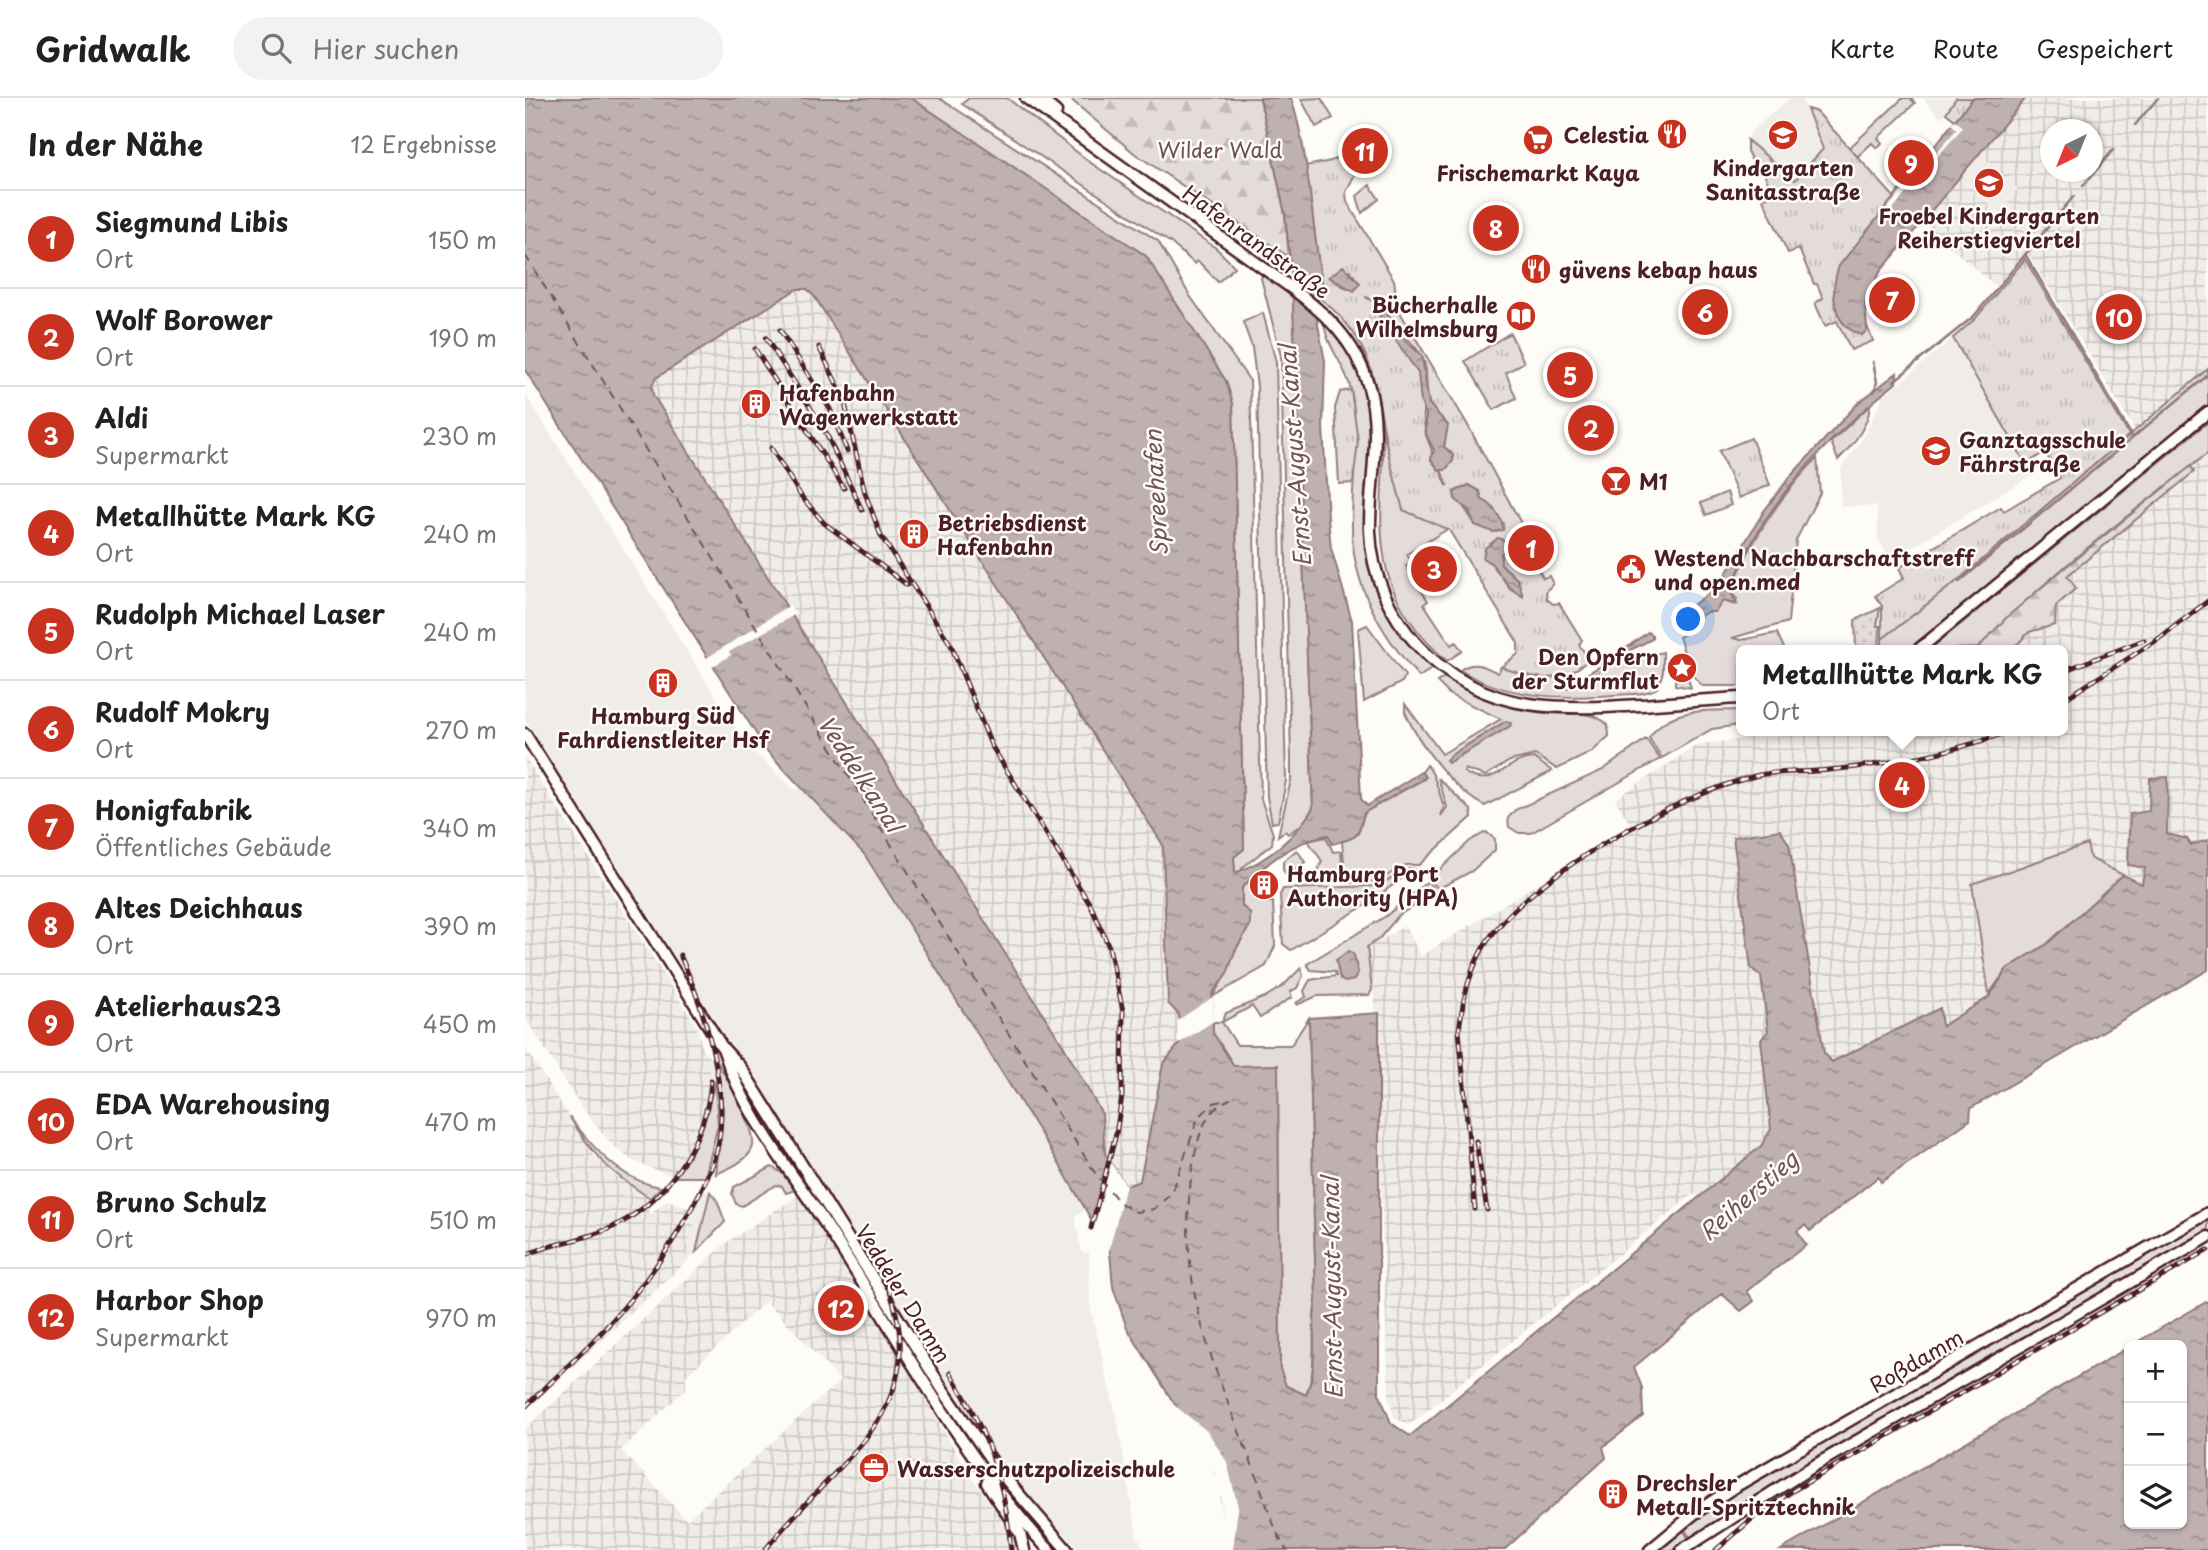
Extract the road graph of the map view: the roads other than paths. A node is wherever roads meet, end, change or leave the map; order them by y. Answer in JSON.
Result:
{"nodes":[{"id":1,"x":1026,"y":98,"type":"edge"},
{"id":2,"x":1039,"y":98,"type":"edge"},
{"id":3,"x":1070,"y":128,"type":"junction"},
{"id":4,"x":2208,"y":412,"type":"edge"},
{"id":5,"x":1924,"y":645,"type":"edge"},
{"id":6,"x":1736,"y":698,"type":"edge"},
{"id":7,"x":525,"y":734,"type":"edge"},
{"id":8,"x":723,"y":1047,"type":"junction"},
{"id":9,"x":2208,"y":1213,"type":"edge"},
{"id":10,"x":2208,"y":1237,"type":"edge"},
{"id":11,"x":980,"y":1467,"type":"junction"},
{"id":12,"x":1024,"y":1550,"type":"edge"},
{"id":13,"x":1049,"y":1550,"type":"edge"},
{"id":14,"x":1067,"y":1550,"type":"edge"},
{"id":15,"x":1650,"y":1550,"type":"edge"},
{"id":16,"x":1682,"y":1550,"type":"edge"}],
"edges":[{"from":1,"to":3,"type":"main road","name":"Hafenrandstraße"},
{"from":2,"to":3,"type":"main road","name":"Hafenrandstraße"},
{"from":3,"to":6,"type":"main road","name":"Hafenrandstraße"},
{"from":4,"to":5,"type":"main road"},
{"from":7,"to":8,"type":"main road","name":"Veddeler Damm"},
{"from":8,"to":11,"type":"main road","name":"Veddeler Damm"},
{"from":8,"to":14,"type":"main road","name":"Veddeler Damm"},
{"from":9,"to":15,"type":"main road","name":"Roßdamm"},
{"from":10,"to":16,"type":"main road","name":"Roßdamm"},
{"from":11,"to":12,"type":"main road"},
{"from":11,"to":13,"type":"main road","name":"Veddeler Damm"}]}
